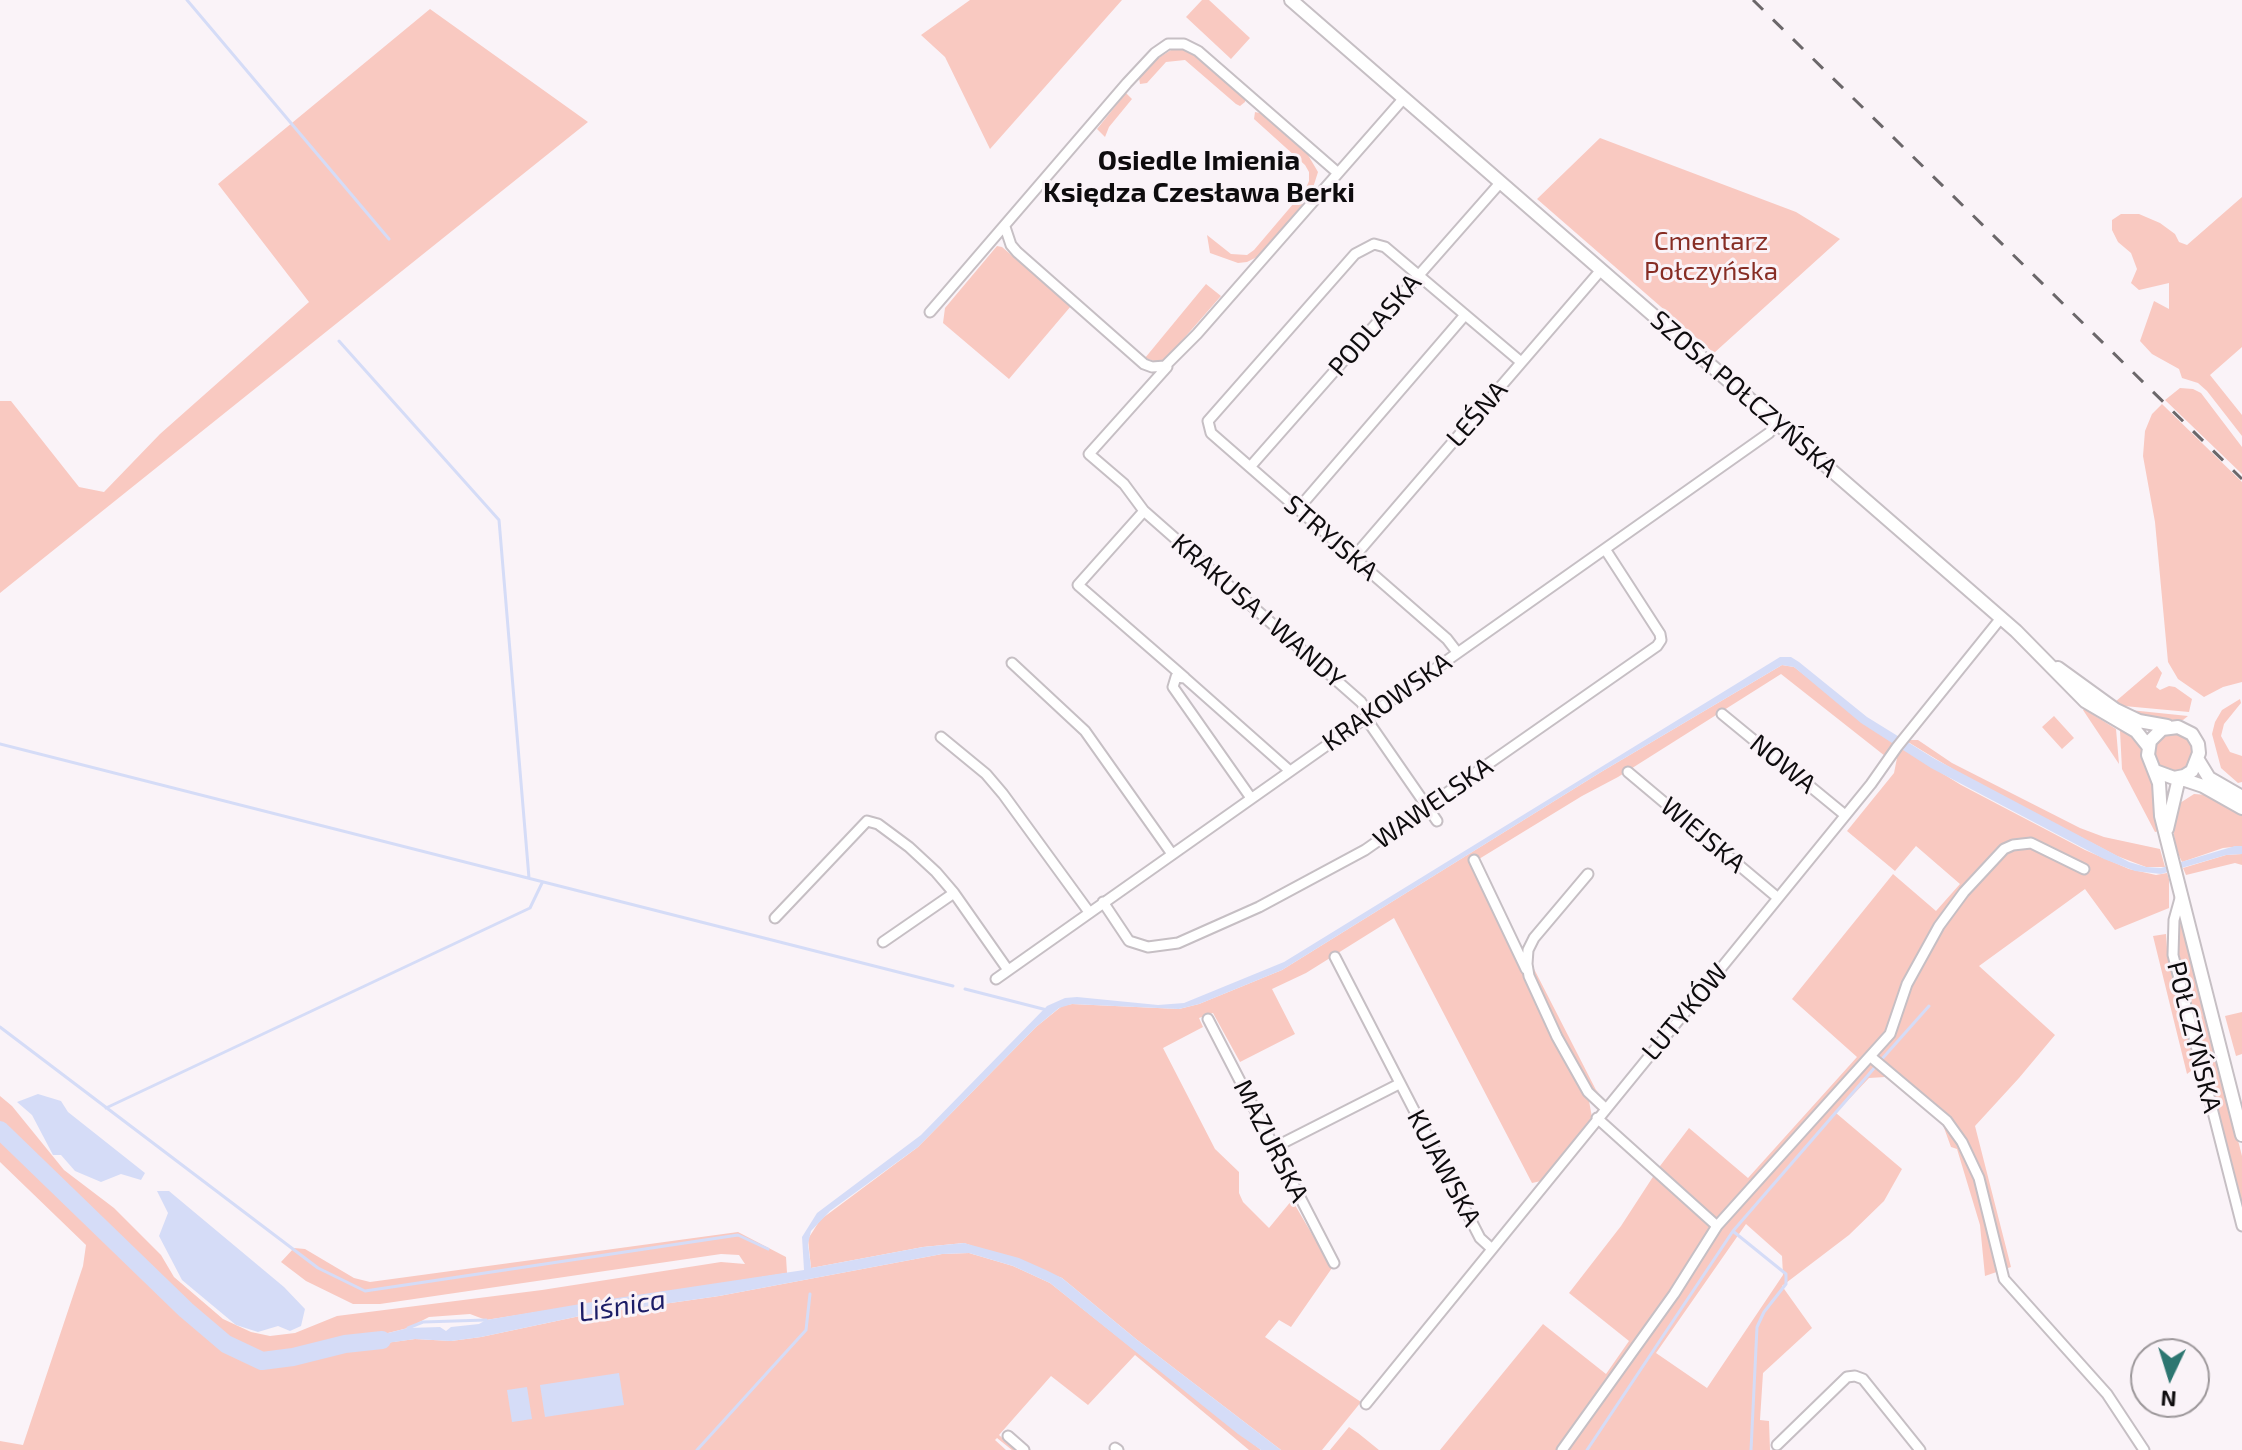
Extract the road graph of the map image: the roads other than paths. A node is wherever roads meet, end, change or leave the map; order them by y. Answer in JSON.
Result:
{"nodes":[{"id":1,"x":1291,"y":0,"type":"edge"},
{"id":2,"x":1404,"y":98,"type":"junction"},
{"id":3,"x":1338,"y":173,"type":"junction"},
{"id":4,"x":1500,"y":183,"type":"junction"},
{"id":5,"x":1005,"y":227,"type":"junction"},
{"id":6,"x":1601,"y":270,"type":"junction"},
{"id":7,"x":1419,"y":274,"type":"junction"},
{"id":8,"x":930,"y":312,"type":"dead end"},
{"id":9,"x":1465,"y":315,"type":"junction"},
{"id":10,"x":1171,"y":362,"type":"junction"},
{"id":11,"x":1521,"y":362,"type":"junction"},
{"id":12,"x":1777,"y":423,"type":"junction"},
{"id":13,"x":1250,"y":467,"type":"junction"},
{"id":14,"x":1298,"y":509,"type":"junction"},
{"id":15,"x":1144,"y":511,"type":"junction"},
{"id":16,"x":1605,"y":549,"type":"junction"},
{"id":17,"x":1353,"y":558,"type":"junction"},
{"id":18,"x":2001,"y":618,"type":"junction"},
{"id":19,"x":1457,"y":652,"type":"junction"},
{"id":20,"x":1012,"y":663,"type":"dead end"},
{"id":21,"x":2051,"y":664,"type":"junction"},
{"id":22,"x":1185,"y":678,"type":"junction"},
{"id":23,"x":1722,"y":714,"type":"dead end"},
{"id":24,"x":1367,"y":715,"type":"junction"},
{"id":25,"x":2170,"y":727,"type":"junction"},
{"id":26,"x":941,"y":737,"type":"dead end"},
{"id":27,"x":2148,"y":746,"type":"junction"},
{"id":28,"x":2198,"y":760,"type":"junction"},
{"id":29,"x":1290,"y":771,"type":"junction"},
{"id":30,"x":2155,"y":771,"type":"junction"},
{"id":31,"x":1628,"y":772,"type":"dead end"},
{"id":32,"x":2179,"y":778,"type":"junction"},
{"id":33,"x":2207,"y":788,"type":"junction"},
{"id":34,"x":2242,"y":797,"type":"edge"},
{"id":35,"x":1251,"y":798,"type":"junction"},
{"id":36,"x":2171,"y":803,"type":"junction"},
{"id":37,"x":1427,"y":807,"type":"junction"},
{"id":38,"x":2242,"y":808,"type":"edge"},
{"id":39,"x":1845,"y":815,"type":"junction"},
{"id":40,"x":1437,"y":821,"type":"dead end"},
{"id":41,"x":2166,"y":832,"type":"junction"},
{"id":42,"x":1172,"y":854,"type":"junction"},
{"id":43,"x":1474,"y":860,"type":"dead end"},
{"id":44,"x":2084,"y":869,"type":"dead end"},
{"id":45,"x":1588,"y":874,"type":"dead end"},
{"id":46,"x":954,"y":893,"type":"junction"},
{"id":47,"x":2181,"y":895,"type":"junction"},
{"id":48,"x":1778,"y":898,"type":"junction"},
{"id":49,"x":1103,"y":902,"type":"junction"},
{"id":50,"x":1089,"y":912,"type":"junction"},
{"id":51,"x":775,"y":918,"type":"dead end"},
{"id":52,"x":883,"y":942,"type":"dead end"},
{"id":53,"x":1335,"y":957,"type":"dead end"},
{"id":54,"x":1008,"y":970,"type":"junction"},
{"id":55,"x":1529,"y":976,"type":"junction"},
{"id":56,"x":996,"y":979,"type":"dead end"},
{"id":57,"x":1208,"y":1019,"type":"dead end"},
{"id":58,"x":1876,"y":1061,"type":"junction"},
{"id":59,"x":1399,"y":1084,"type":"junction"},
{"id":60,"x":1605,"y":1108,"type":"junction"},
{"id":61,"x":1597,"y":1118,"type":"junction"},
{"id":62,"x":2242,"y":1135,"type":"edge"},
{"id":63,"x":1275,"y":1147,"type":"junction"},
{"id":64,"x":1717,"y":1226,"type":"junction"},
{"id":65,"x":2242,"y":1226,"type":"edge"},
{"id":66,"x":1492,"y":1249,"type":"junction"},
{"id":67,"x":1334,"y":1263,"type":"dead end"},
{"id":68,"x":1366,"y":1404,"type":"dead end"},
{"id":69,"x":1008,"y":1436,"type":"dead end"},
{"id":70,"x":1777,"y":1445,"type":"dead end"},
{"id":71,"x":1024,"y":1450,"type":"edge"},
{"id":72,"x":1562,"y":1450,"type":"edge"},
{"id":73,"x":1920,"y":1450,"type":"edge"},
{"id":74,"x":2144,"y":1450,"type":"edge"}],
"edges":[{"from":1,"to":2,"type":"main road","name":"SZOSA POŁCZYŃSKA"},
{"from":2,"to":3,"type":"street"},
{"from":2,"to":4,"type":"main road","name":"SZOSA POŁCZYŃSKA"},
{"from":3,"to":5,"type":"street"},
{"from":3,"to":10,"type":"street"},
{"from":4,"to":6,"type":"main road","name":"SZOSA POŁCZYŃSKA"},
{"from":4,"to":7,"type":"street","name":"PODLASKA"},
{"from":5,"to":8,"type":"street"},
{"from":5,"to":10,"type":"street"},
{"from":6,"to":11,"type":"street","name":"LEŚNA"},
{"from":6,"to":12,"type":"main road","name":"SZOSA POŁCZYŃSKA"},
{"from":7,"to":9,"type":"street"},
{"from":7,"to":13,"type":"street","name":"PODLASKA"},
{"from":7,"to":13,"type":"street","name":"STRYJSKA"},
{"from":9,"to":11,"type":"street"},
{"from":9,"to":14,"type":"street"},
{"from":10,"to":15,"type":"street","name":"KRAKUSA I WANDY"},
{"from":11,"to":17,"type":"street","name":"LEŚNA"},
{"from":12,"to":16,"type":"street","name":"KRAKOWSKA"},
{"from":12,"to":18,"type":"main road","name":"SZOSA POŁCZYŃSKA"},
{"from":13,"to":14,"type":"street","name":"STRYJSKA"},
{"from":14,"to":17,"type":"street","name":"STRYJSKA"},
{"from":15,"to":22,"type":"street"},
{"from":15,"to":24,"type":"street","name":"KRAKUSA I WANDY"},
{"from":16,"to":19,"type":"street","name":"KRAKOWSKA"},
{"from":16,"to":37,"type":"street","name":"WAWELSKA"},
{"from":17,"to":19,"type":"street","name":"STRYJSKA"},
{"from":18,"to":21,"type":"main road","name":"SZOSA POŁCZYŃSKA"},
{"from":18,"to":39,"type":"street","name":"LUTYKÓW"},
{"from":19,"to":24,"type":"street","name":"KRAKOWSKA"},
{"from":20,"to":42,"type":"street"},
{"from":21,"to":25,"type":"main road","name":"SZOSA POŁCZYŃSKA"},
{"from":21,"to":27,"type":"main road","name":"SZOSA POŁCZYŃSKA"},
{"from":22,"to":29,"type":"street"},
{"from":22,"to":35,"type":"street"},
{"from":23,"to":39,"type":"street","name":"NOWA"},
{"from":24,"to":29,"type":"street","name":"KRAKOWSKA"},
{"from":24,"to":37,"type":"street","name":"KRAKUSA I WANDY"},
{"from":25,"to":27,"type":"main road"},
{"from":25,"to":28,"type":"main road"},
{"from":26,"to":50,"type":"street"},
{"from":27,"to":30,"type":"main road"},
{"from":28,"to":32,"type":"main road"},
{"from":28,"to":34,"type":"main road"},
{"from":29,"to":35,"type":"street","name":"KRAKOWSKA"},
{"from":30,"to":32,"type":"main road"},
{"from":30,"to":41,"type":"main road","name":"POŁCZYŃSKA"},
{"from":31,"to":48,"type":"street","name":"WIEJSKA"},
{"from":32,"to":33,"type":"main road"},
{"from":32,"to":36,"type":"main road","name":"POŁCZYŃSKA"},
{"from":33,"to":36,"type":"main road"},
{"from":33,"to":38,"type":"main road"},
{"from":35,"to":42,"type":"street","name":"KRAKOWSKA"},
{"from":36,"to":41,"type":"main road","name":"POŁCZYŃSKA"},
{"from":37,"to":40,"type":"street","name":"KRAKUSA I WANDY"},
{"from":37,"to":49,"type":"street","name":"WAWELSKA"},
{"from":39,"to":48,"type":"street","name":"LUTYKÓW"},
{"from":41,"to":47,"type":"main road","name":"POŁCZYŃSKA"},
{"from":42,"to":49,"type":"street","name":"KRAKOWSKA"},
{"from":43,"to":55,"type":"street"},
{"from":44,"to":58,"type":"street"},
{"from":45,"to":55,"type":"street"},
{"from":46,"to":51,"type":"street"},
{"from":46,"to":52,"type":"street"},
{"from":46,"to":54,"type":"street"},
{"from":47,"to":62,"type":"main road","name":"POŁCZYŃSKA"},
{"from":47,"to":65,"type":"street","name":"POŁCZYŃSKA"},
{"from":48,"to":60,"type":"street","name":"LUTYKÓW"},
{"from":49,"to":50,"type":"street","name":"KRAKOWSKA"},
{"from":50,"to":54,"type":"street","name":"KRAKOWSKA"},
{"from":53,"to":59,"type":"street","name":"KUJAWSKA"},
{"from":54,"to":56,"type":"street","name":"KRAKOWSKA"},
{"from":55,"to":60,"type":"street"},
{"from":57,"to":63,"type":"street","name":"MAZURSKA"},
{"from":58,"to":64,"type":"street"},
{"from":58,"to":74,"type":"street"},
{"from":59,"to":63,"type":"street","name":"KUJAWSKA"},
{"from":59,"to":66,"type":"street","name":"KUJAWSKA"},
{"from":60,"to":61,"type":"street","name":"LUTYKÓW"},
{"from":61,"to":64,"type":"street"},
{"from":61,"to":66,"type":"street","name":"LUTYKÓW"},
{"from":63,"to":67,"type":"street","name":"MAZURSKA"},
{"from":64,"to":72,"type":"street"},
{"from":66,"to":68,"type":"street","name":"LUTYKÓW"},
{"from":69,"to":71,"type":"street"},
{"from":70,"to":73,"type":"street"}]}
